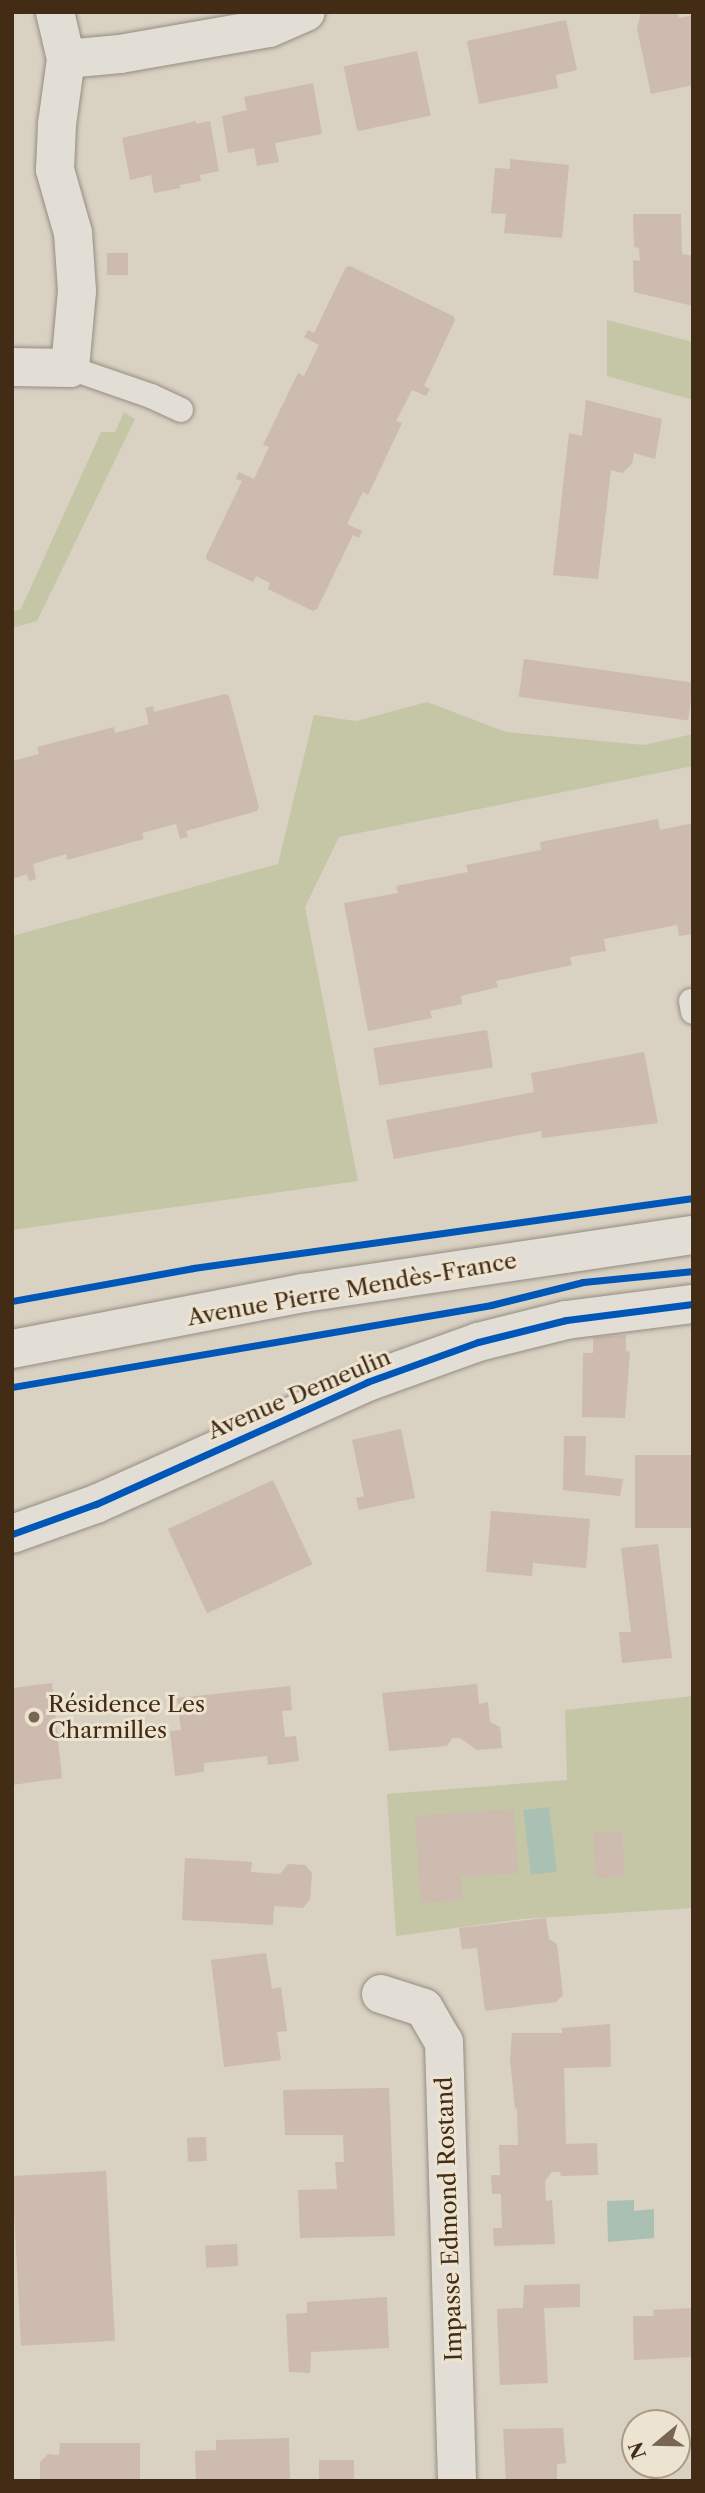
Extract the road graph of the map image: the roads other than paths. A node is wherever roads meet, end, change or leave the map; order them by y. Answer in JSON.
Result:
{"nodes":[{"id":1,"x":55,"y":12,"type":"edge"},
{"id":2,"x":306,"y":12,"type":"edge"},
{"id":3,"x":66,"y":59,"type":"junction"},
{"id":4,"x":12,"y":367,"type":"edge"},
{"id":5,"x":70,"y":368,"type":"junction"},
{"id":6,"x":181,"y":410,"type":"dead end"},
{"id":7,"x":693,"y":1236,"type":"edge"},
{"id":8,"x":693,"y":1304,"type":"edge"},
{"id":9,"x":12,"y":1349,"type":"edge"},
{"id":10,"x":12,"y":1534,"type":"edge"},
{"id":11,"x":382,"y":1994,"type":"dead end"},
{"id":12,"x":457,"y":2481,"type":"edge"}],
"edges":[{"from":1,"to":3,"type":"street"},
{"from":2,"to":3,"type":"street"},
{"from":3,"to":5,"type":"street"},
{"from":4,"to":5,"type":"street"},
{"from":5,"to":6,"type":"lane"},
{"from":7,"to":9,"type":"street","name":"Avenue Pierre Mendès-France"},
{"from":8,"to":10,"type":"street","name":"Avenue Demeulin"},
{"from":11,"to":12,"type":"street","name":"Impasse Edmond Rostand"}]}
